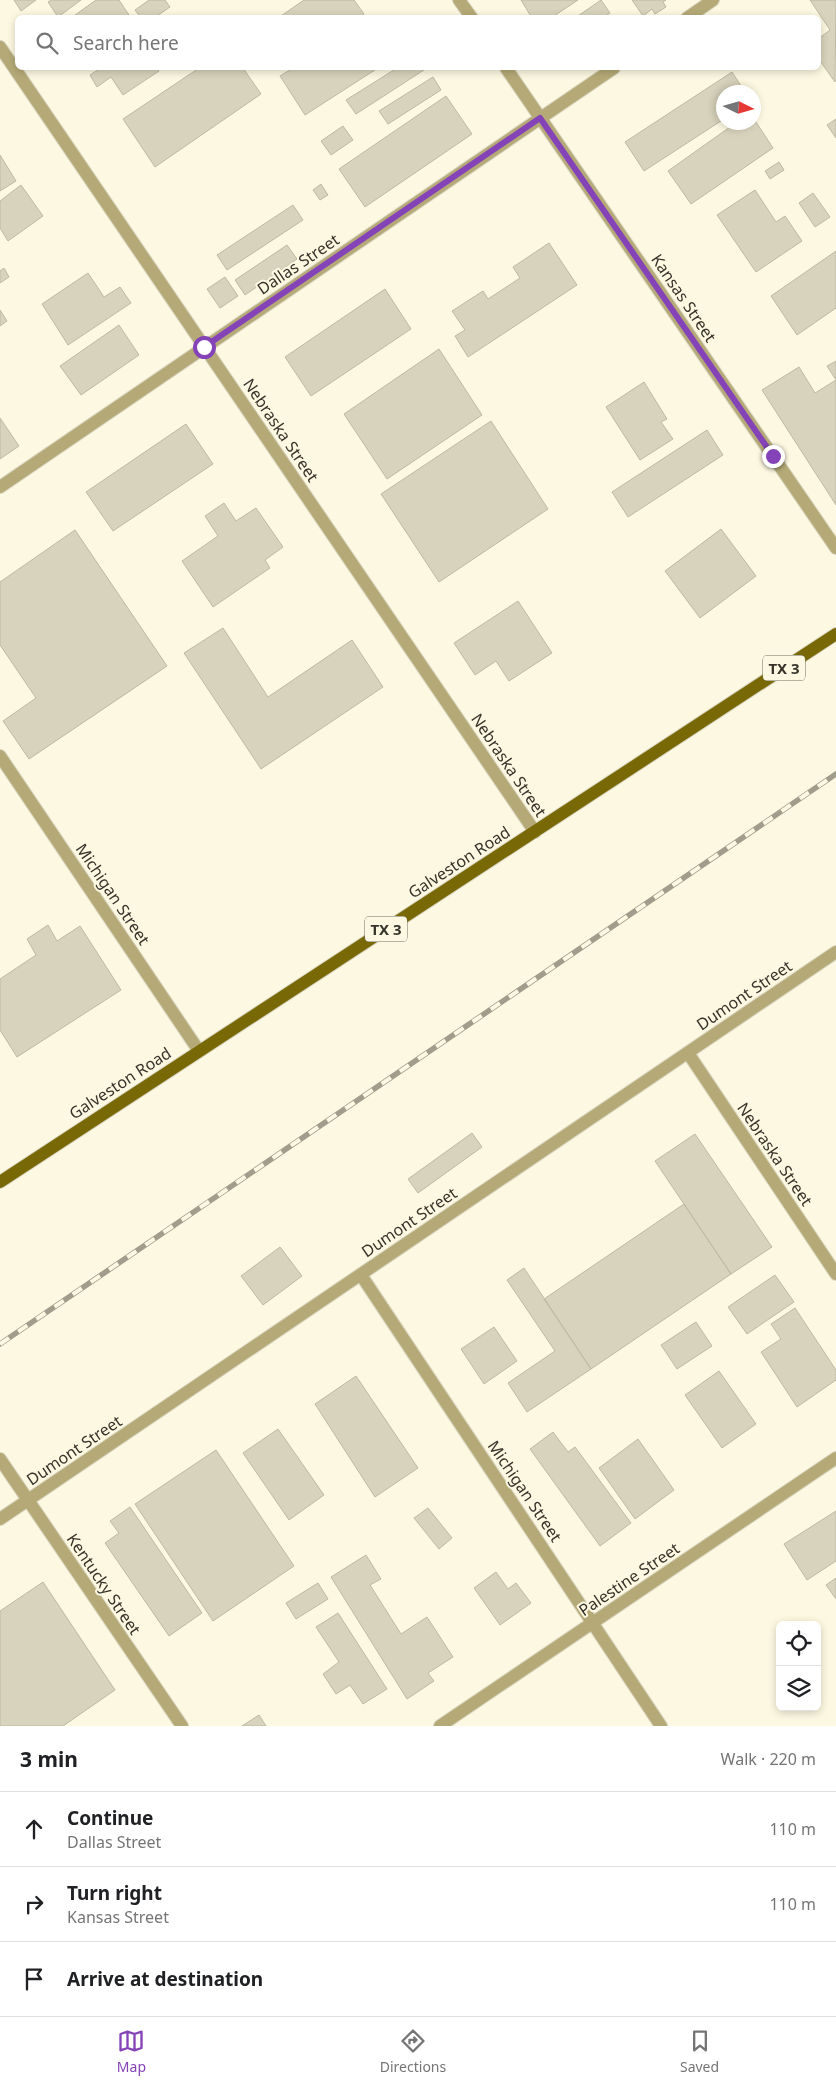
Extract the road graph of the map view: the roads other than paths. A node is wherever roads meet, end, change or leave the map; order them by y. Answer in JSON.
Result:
{"nodes":[{"id":1,"x":460,"y":0,"type":"edge"},
{"id":2,"x":713,"y":0,"type":"edge"},
{"id":3,"x":470,"y":15,"type":"edge"},
{"id":4,"x":691,"y":15,"type":"edge"},
{"id":5,"x":0,"y":47,"type":"edge"},
{"id":6,"x":15,"y":69,"type":"edge"},
{"id":7,"x":16,"y":70,"type":"edge"},
{"id":8,"x":507,"y":70,"type":"edge"},
{"id":9,"x":611,"y":70,"type":"edge"},
{"id":10,"x":540,"y":118,"type":"junction"},
{"id":11,"x":204,"y":347,"type":"junction"},
{"id":12,"x":0,"y":486,"type":"edge"},
{"id":13,"x":836,"y":548,"type":"edge"},
{"id":14,"x":836,"y":634,"type":"edge"},
{"id":15,"x":0,"y":756,"type":"edge"},
{"id":16,"x":535,"y":832,"type":"junction"},
{"id":17,"x":836,"y":952,"type":"edge"},
{"id":18,"x":199,"y":1051,"type":"junction"},
{"id":19,"x":688,"y":1053,"type":"junction"},
{"id":20,"x":0,"y":1182,"type":"edge"},
{"id":21,"x":836,"y":1274,"type":"edge"},
{"id":22,"x":361,"y":1275,"type":"junction"},
{"id":23,"x":836,"y":1458,"type":"edge"},
{"id":24,"x":0,"y":1459,"type":"edge"},
{"id":25,"x":28,"y":1500,"type":"junction"},
{"id":26,"x":0,"y":1519,"type":"edge"},
{"id":27,"x":592,"y":1623,"type":"junction"},
{"id":28,"x":182,"y":1726,"type":"edge"},
{"id":29,"x":440,"y":1726,"type":"edge"},
{"id":30,"x":661,"y":1726,"type":"edge"}],
"edges":[{"from":1,"to":3,"type":"street"},
{"from":2,"to":4,"type":"street"},
{"from":5,"to":6,"type":"street","name":"Nebraska Street"},
{"from":7,"to":11,"type":"street","name":"Nebraska Street"},
{"from":8,"to":10,"type":"street","name":"Kansas Street"},
{"from":9,"to":10,"type":"street","name":"Dallas Street"},
{"from":10,"to":11,"type":"street","name":"Dallas Street"},
{"from":10,"to":13,"type":"street","name":"Kansas Street"},
{"from":11,"to":12,"type":"street","name":"Dallas Street"},
{"from":11,"to":16,"type":"street","name":"Nebraska Street"},
{"from":14,"to":16,"type":"main road","name":"Galveston Road","number":"TX 3"},
{"from":15,"to":18,"type":"street","name":"Michigan Street"},
{"from":16,"to":18,"type":"main road","name":"Galveston Road","number":"TX 3"},
{"from":17,"to":19,"type":"street","name":"Dumont Street"},
{"from":18,"to":20,"type":"main road","name":"Galveston Road","number":"TX 3"},
{"from":19,"to":21,"type":"street","name":"Nebraska Street"},
{"from":19,"to":22,"type":"street","name":"Dumont Street"},
{"from":22,"to":25,"type":"street","name":"Dumont Street"},
{"from":22,"to":27,"type":"street","name":"Michigan Street"},
{"from":23,"to":27,"type":"street","name":"Palestine Street"},
{"from":24,"to":25,"type":"street","name":"Kentucky Street"},
{"from":25,"to":26,"type":"street","name":"Dumont Street"},
{"from":25,"to":28,"type":"street","name":"Kentucky Street"},
{"from":27,"to":29,"type":"street","name":"Palestine Street"},
{"from":27,"to":30,"type":"street","name":"Michigan Street"}]}
